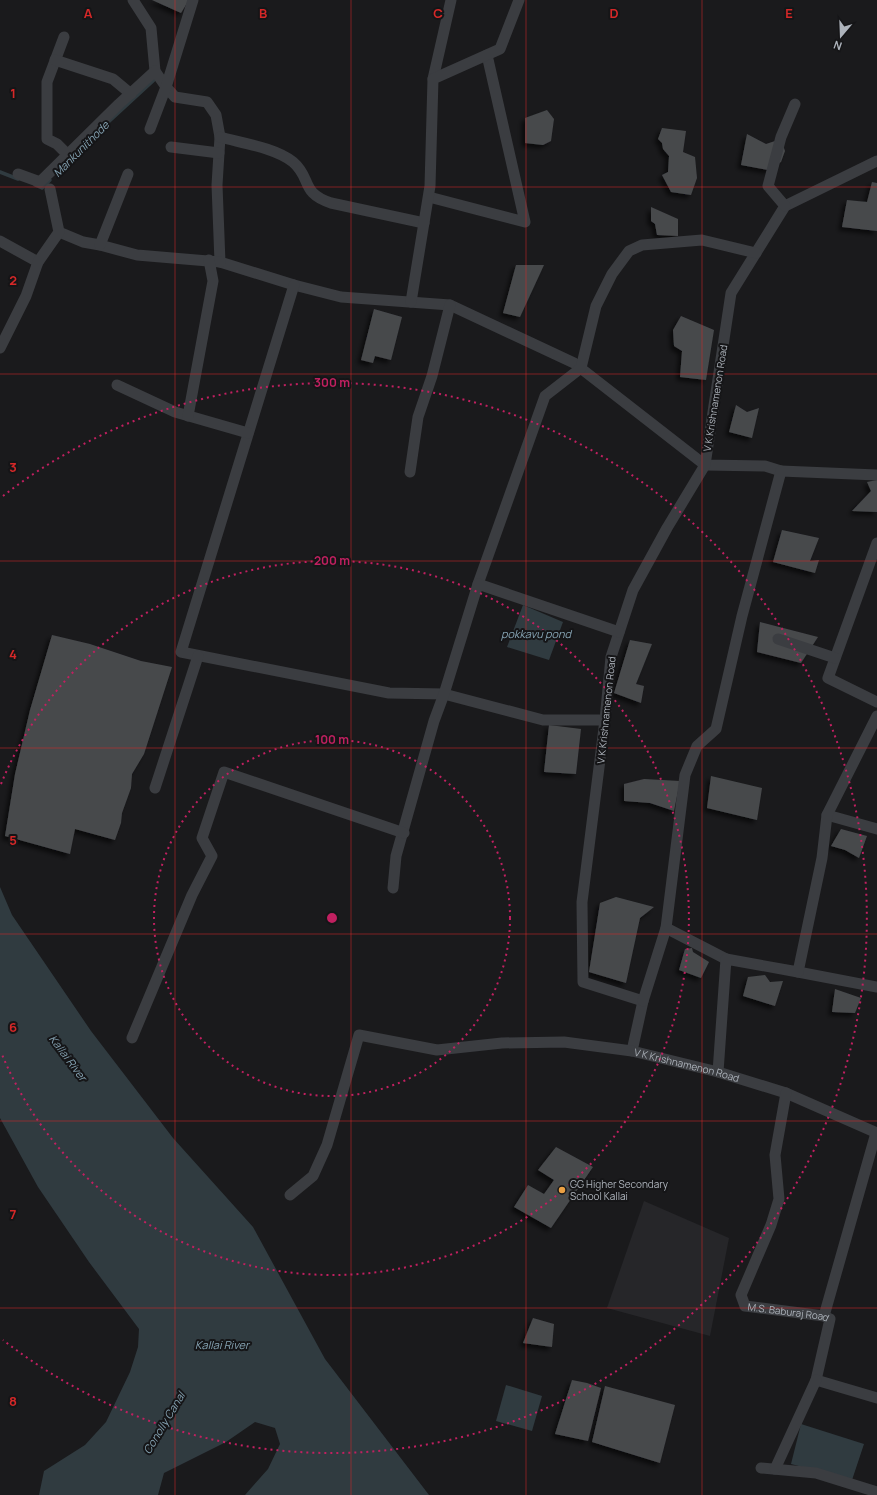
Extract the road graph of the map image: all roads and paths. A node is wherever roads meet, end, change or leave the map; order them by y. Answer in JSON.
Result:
{"nodes":[{"id":1,"x":133,"y":0,"type":"edge"},
{"id":2,"x":193,"y":0,"type":"edge"},
{"id":3,"x":451,"y":0,"type":"edge"},
{"id":4,"x":519,"y":0,"type":"edge"},
{"id":5,"x":64,"y":38,"type":"dead end"},
{"id":6,"x":487,"y":55,"type":"junction"},
{"id":7,"x":55,"y":60,"type":"junction"},
{"id":8,"x":155,"y":71,"type":"junction"},
{"id":9,"x":433,"y":79,"type":"junction"},
{"id":10,"x":166,"y":87,"type":"junction"},
{"id":11,"x":131,"y":94,"type":"junction"},
{"id":12,"x":795,"y":104,"type":"dead end"},
{"id":13,"x":150,"y":129,"type":"dead end"},
{"id":14,"x":220,"y":137,"type":"junction"},
{"id":15,"x":171,"y":147,"type":"dead end"},
{"id":16,"x":219,"y":153,"type":"junction"},
{"id":17,"x":68,"y":155,"type":"junction"},
{"id":18,"x":875,"y":166,"type":"edge"},
{"id":19,"x":18,"y":174,"type":"dead end"},
{"id":20,"x":128,"y":174,"type":"dead end"},
{"id":21,"x":50,"y":189,"type":"dead end"},
{"id":22,"x":429,"y":197,"type":"junction"},
{"id":23,"x":785,"y":206,"type":"junction"},
{"id":24,"x":424,"y":223,"type":"junction"},
{"id":25,"x":59,"y":232,"type":"junction"},
{"id":26,"x":0,"y":241,"type":"edge"},
{"id":27,"x":100,"y":245,"type":"junction"},
{"id":28,"x":756,"y":253,"type":"junction"},
{"id":29,"x":215,"y":261,"type":"junction"},
{"id":30,"x":38,"y":262,"type":"junction"},
{"id":31,"x":294,"y":285,"type":"junction"},
{"id":32,"x":412,"y":302,"type":"junction"},
{"id":33,"x":450,"y":305,"type":"junction"},
{"id":34,"x":0,"y":348,"type":"edge"},
{"id":35,"x":581,"y":368,"type":"junction"},
{"id":36,"x":117,"y":385,"type":"dead end"},
{"id":37,"x":188,"y":416,"type":"junction"},
{"id":38,"x":248,"y":433,"type":"junction"},
{"id":39,"x":705,"y":465,"type":"junction"},
{"id":40,"x":781,"y":470,"type":"junction"},
{"id":41,"x":410,"y":472,"type":"dead end"},
{"id":42,"x":877,"y":475,"type":"edge"},
{"id":43,"x":877,"y":543,"type":"edge"},
{"id":44,"x":478,"y":584,"type":"junction"},
{"id":45,"x":619,"y":632,"type":"junction"},
{"id":46,"x":778,"y":639,"type":"dead end"},
{"id":47,"x":198,"y":656,"type":"junction"},
{"id":48,"x":835,"y":658,"type":"junction"},
{"id":49,"x":444,"y":694,"type":"junction"},
{"id":50,"x":877,"y":702,"type":"edge"},
{"id":51,"x":877,"y":716,"type":"edge"},
{"id":52,"x":605,"y":720,"type":"junction"},
{"id":53,"x":155,"y":788,"type":"dead end"},
{"id":54,"x":827,"y":815,"type":"junction"},
{"id":55,"x":877,"y":829,"type":"edge"},
{"id":56,"x":404,"y":833,"type":"junction"},
{"id":57,"x":393,"y":888,"type":"dead end"},
{"id":58,"x":666,"y":928,"type":"junction"},
{"id":59,"x":726,"y":958,"type":"junction"},
{"id":60,"x":798,"y":972,"type":"junction"},
{"id":61,"x":877,"y":988,"type":"edge"},
{"id":62,"x":643,"y":1001,"type":"junction"},
{"id":63,"x":132,"y":1038,"type":"dead end"},
{"id":64,"x":632,"y":1052,"type":"junction"},
{"id":65,"x":718,"y":1072,"type":"junction"},
{"id":66,"x":786,"y":1093,"type":"junction"},
{"id":67,"x":877,"y":1133,"type":"edge"},
{"id":68,"x":290,"y":1195,"type":"dead end"},
{"id":69,"x":824,"y":1316,"type":"junction"},
{"id":70,"x":816,"y":1380,"type":"junction"},
{"id":71,"x":877,"y":1398,"type":"edge"},
{"id":72,"x":761,"y":1468,"type":"dead end"},
{"id":73,"x":775,"y":1469,"type":"junction"},
{"id":74,"x":877,"y":1492,"type":"edge"}],
"edges":[{"from":1,"to":8,"type":"street"},
{"from":2,"to":10,"type":"street"},
{"from":3,"to":9,"type":"street"},
{"from":4,"to":6,"type":"street"},
{"from":5,"to":7,"type":"street"},
{"from":6,"to":9,"type":"street"},
{"from":6,"to":22,"type":"street"},
{"from":7,"to":11,"type":"street"},
{"from":7,"to":17,"type":"street"},
{"from":8,"to":10,"type":"street"},
{"from":8,"to":11,"type":"street"},
{"from":9,"to":22,"type":"street"},
{"from":10,"to":13,"type":"street"},
{"from":10,"to":14,"type":"street"},
{"from":11,"to":17,"type":"street"},
{"from":12,"to":23,"type":"street"},
{"from":14,"to":16,"type":"street"},
{"from":14,"to":24,"type":"street"},
{"from":15,"to":16,"type":"street"},
{"from":16,"to":29,"type":"street"},
{"from":17,"to":19,"type":"street"},
{"from":18,"to":23,"type":"street"},
{"from":20,"to":27,"type":"street"},
{"from":21,"to":25,"type":"street"},
{"from":22,"to":24,"type":"street"},
{"from":23,"to":28,"type":"street","name":"V K Krishnamenon Road"},
{"from":24,"to":32,"type":"street"},
{"from":25,"to":27,"type":"street"},
{"from":25,"to":30,"type":"street"},
{"from":26,"to":30,"type":"street"},
{"from":27,"to":29,"type":"street"},
{"from":28,"to":35,"type":"street"},
{"from":28,"to":39,"type":"street","name":"V K Krishnamenon Road"},
{"from":29,"to":31,"type":"street"},
{"from":29,"to":37,"type":"street"},
{"from":30,"to":34,"type":"street"},
{"from":31,"to":32,"type":"street"},
{"from":31,"to":38,"type":"street"},
{"from":32,"to":33,"type":"street"},
{"from":33,"to":35,"type":"street"},
{"from":33,"to":41,"type":"street"},
{"from":35,"to":39,"type":"street"},
{"from":35,"to":44,"type":"street"},
{"from":36,"to":37,"type":"street"},
{"from":37,"to":38,"type":"street"},
{"from":38,"to":47,"type":"street"},
{"from":39,"to":40,"type":"street"},
{"from":39,"to":45,"type":"street","name":"V K Krishnamenon Road"},
{"from":40,"to":42,"type":"street"},
{"from":40,"to":58,"type":"street"},
{"from":43,"to":48,"type":"street"},
{"from":44,"to":45,"type":"street"},
{"from":44,"to":49,"type":"street"},
{"from":45,"to":52,"type":"street","name":"V K Krishnamenon Road"},
{"from":46,"to":48,"type":"street"},
{"from":47,"to":49,"type":"street"},
{"from":47,"to":53,"type":"street"},
{"from":48,"to":50,"type":"street"},
{"from":49,"to":52,"type":"street"},
{"from":49,"to":56,"type":"street"},
{"from":51,"to":54,"type":"street"},
{"from":52,"to":62,"type":"street","name":"V K Krishnamenon Road"},
{"from":54,"to":55,"type":"street"},
{"from":54,"to":60,"type":"street"},
{"from":56,"to":57,"type":"street"},
{"from":56,"to":63,"type":"street"},
{"from":58,"to":59,"type":"street"},
{"from":58,"to":62,"type":"street"},
{"from":59,"to":60,"type":"street"},
{"from":59,"to":65,"type":"street"},
{"from":60,"to":61,"type":"street"},
{"from":62,"to":64,"type":"street","name":"V K Krishnamenon Road"},
{"from":64,"to":65,"type":"street","name":"V K Krishnamenon Road"},
{"from":64,"to":68,"type":"street"},
{"from":65,"to":66,"type":"street","name":"V K Krishnamenon Road"},
{"from":66,"to":67,"type":"street","name":"V K Krishnamenon Road"},
{"from":66,"to":69,"type":"street","name":"M.S. Baburaj Road"},
{"from":67,"to":69,"type":"street"},
{"from":69,"to":70,"type":"street","name":"M.S. Baburaj Road"},
{"from":70,"to":71,"type":"street"},
{"from":70,"to":73,"type":"street"},
{"from":72,"to":73,"type":"street"},
{"from":73,"to":74,"type":"street"}]}
